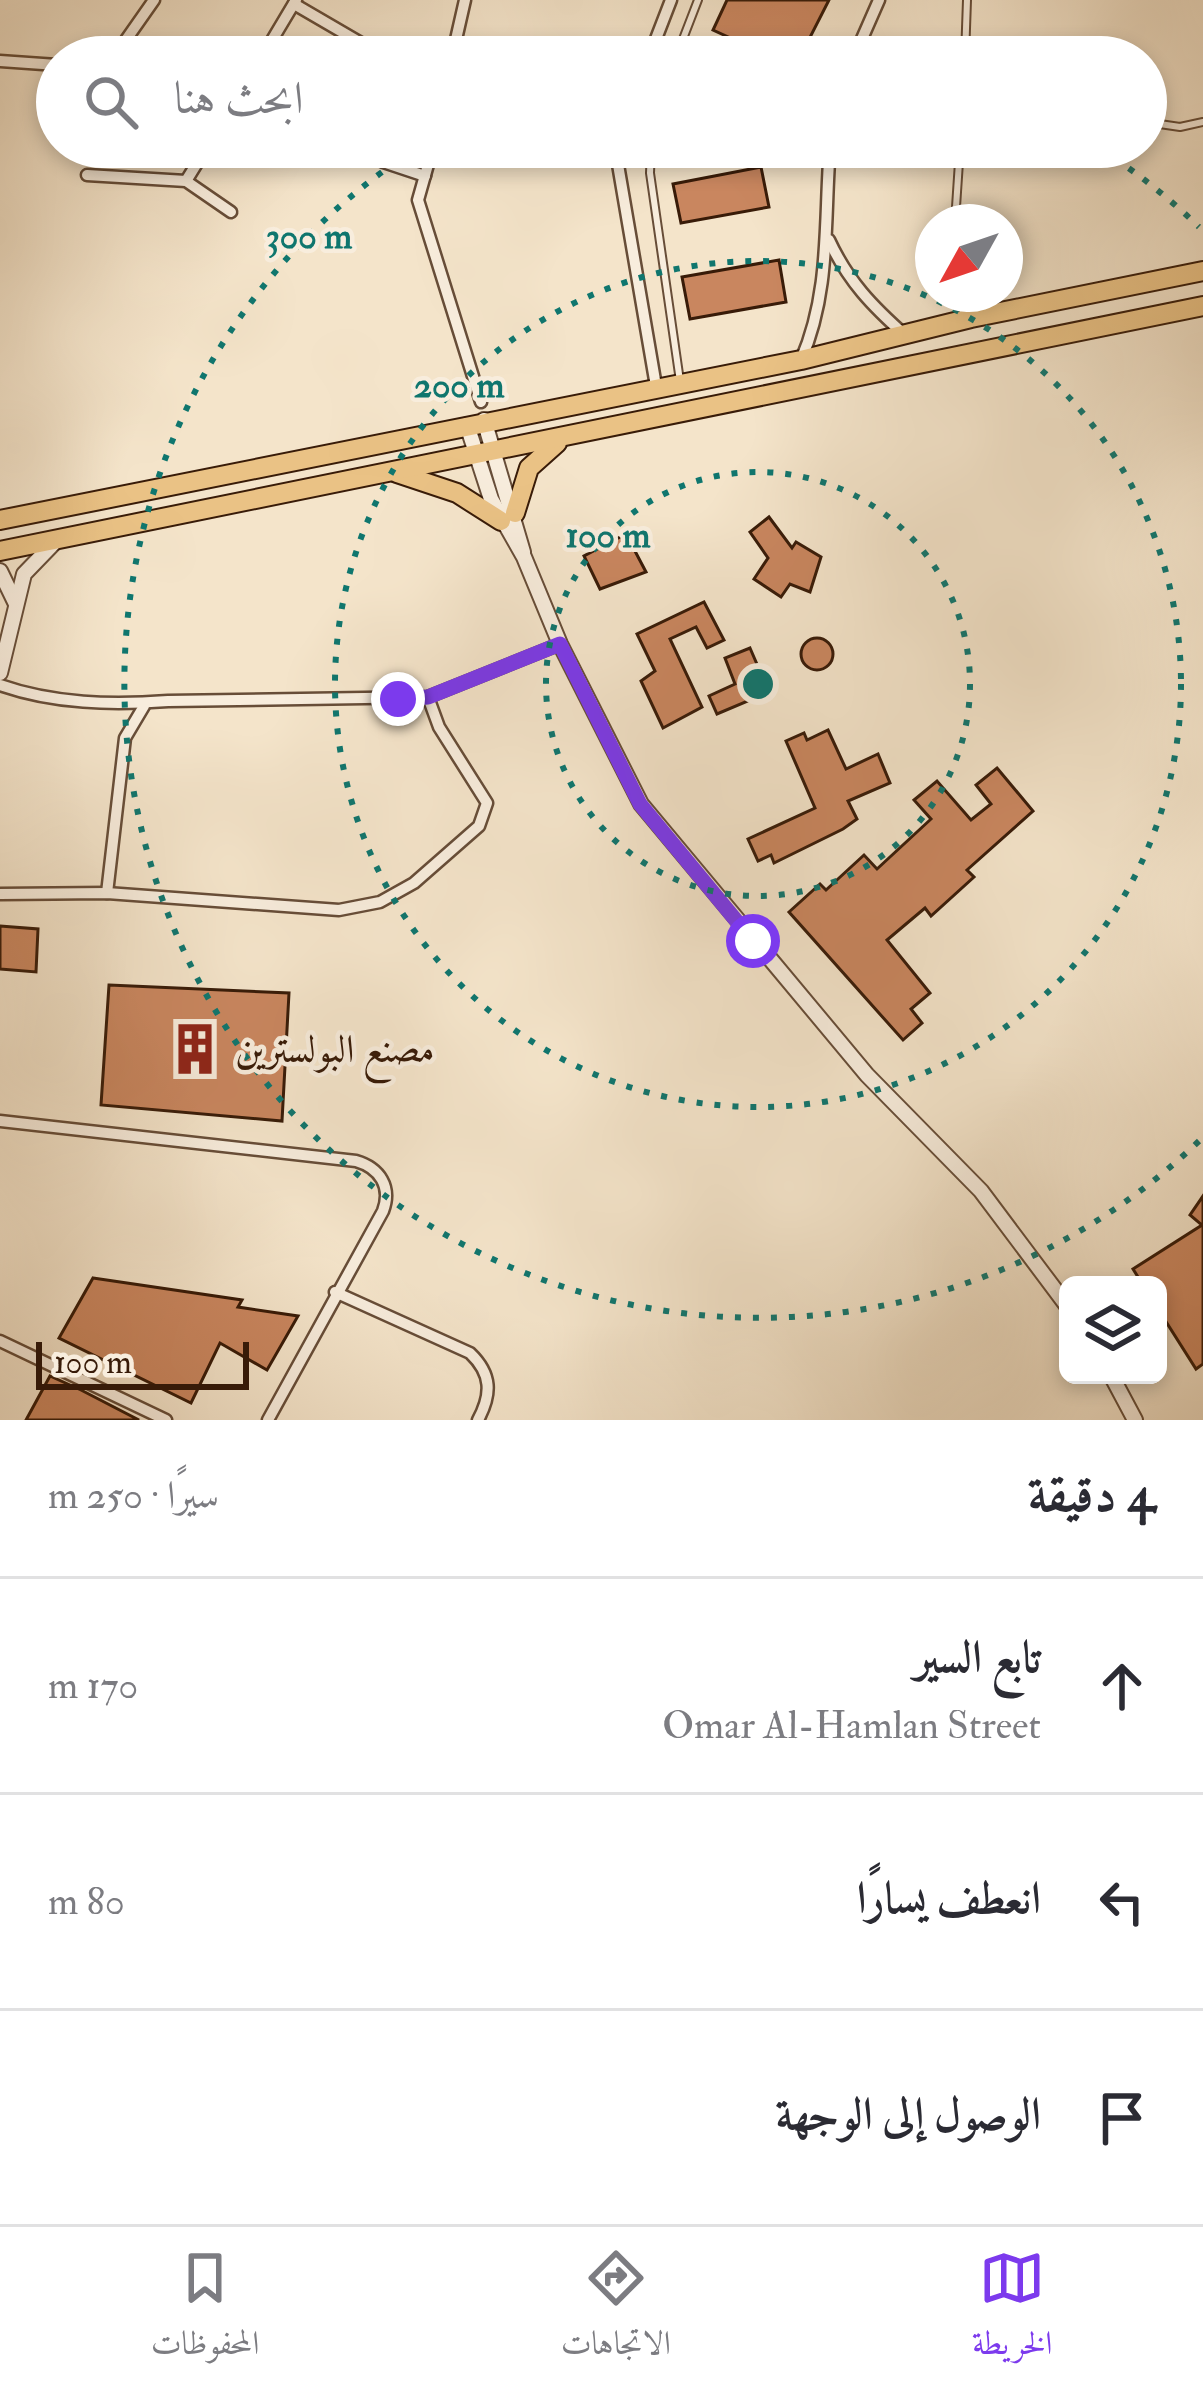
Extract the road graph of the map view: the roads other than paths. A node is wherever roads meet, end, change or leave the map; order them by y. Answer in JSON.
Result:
{"nodes":[{"id":1,"x":154,"y":0,"type":"edge"},
{"id":2,"x":465,"y":0,"type":"edge"},
{"id":3,"x":671,"y":0,"type":"edge"},
{"id":4,"x":698,"y":0,"type":"edge"},
{"id":5,"x":879,"y":0,"type":"edge"},
{"id":6,"x":967,"y":0,"type":"edge"},
{"id":7,"x":295,"y":2,"type":"edge"},
{"id":8,"x":129,"y":36,"type":"edge"},
{"id":9,"x":275,"y":36,"type":"edge"},
{"id":10,"x":351,"y":36,"type":"edge"},
{"id":11,"x":457,"y":36,"type":"edge"},
{"id":12,"x":657,"y":36,"type":"edge"},
{"id":13,"x":684,"y":36,"type":"edge"},
{"id":14,"x":863,"y":36,"type":"edge"},
{"id":15,"x":966,"y":36,"type":"edge"},
{"id":16,"x":0,"y":61,"type":"edge"},
{"id":17,"x":36,"y":64,"type":"edge"},
{"id":18,"x":1203,"y":122,"type":"edge"},
{"id":19,"x":1167,"y":125,"type":"edge"},
{"id":20,"x":194,"y":168,"type":"edge"},
{"id":21,"x":401,"y":168,"type":"edge"},
{"id":22,"x":426,"y":168,"type":"edge"},
{"id":23,"x":619,"y":168,"type":"edge"},
{"id":24,"x":650,"y":168,"type":"edge"},
{"id":25,"x":830,"y":168,"type":"edge"},
{"id":26,"x":959,"y":168,"type":"edge"},
{"id":27,"x":87,"y":176,"type":"dead end"},
{"id":28,"x":424,"y":176,"type":"junction"},
{"id":29,"x":186,"y":181,"type":"junction"},
{"id":30,"x":957,"y":204,"type":"edge"},
{"id":31,"x":231,"y":212,"type":"dead end"},
{"id":32,"x":828,"y":237,"type":"junction"},
{"id":33,"x":1203,"y":271,"type":"edge"},
{"id":34,"x":1203,"y":306,"type":"edge"},
{"id":35,"x":963,"y":312,"type":"edge"},
{"id":36,"x":965,"y":320,"type":"junction"},
{"id":37,"x":907,"y":337,"type":"junction"},
{"id":38,"x":801,"y":360,"type":"junction"},
{"id":39,"x":680,"y":381,"type":"junction"},
{"id":40,"x":656,"y":386,"type":"junction"},
{"id":41,"x":478,"y":416,"type":"junction"},
{"id":42,"x":566,"y":437,"type":"junction"},
{"id":43,"x":484,"y":453,"type":"junction"},
{"id":44,"x":392,"y":472,"type":"junction"},
{"id":45,"x":508,"y":517,"type":"junction"},
{"id":46,"x":0,"y":520,"type":"edge"},
{"id":47,"x":60,"y":538,"type":"junction"},
{"id":48,"x":0,"y":551,"type":"edge"},
{"id":49,"x":0,"y":571,"type":"edge"},
{"id":50,"x":16,"y":604,"type":"junction"},
{"id":51,"x":560,"y":644,"type":"junction"},
{"id":52,"x":0,"y":674,"type":"edge"},
{"id":53,"x":0,"y":685,"type":"edge"},
{"id":54,"x":428,"y":697,"type":"junction"},
{"id":55,"x":144,"y":706,"type":"junction"},
{"id":56,"x":107,"y":893,"type":"junction"},
{"id":57,"x":0,"y":894,"type":"edge"},
{"id":58,"x":0,"y":1120,"type":"edge"},
{"id":59,"x":334,"y":1292,"type":"junction"},
{"id":60,"x":1059,"y":1294,"type":"edge"},
{"id":61,"x":0,"y":1341,"type":"edge"},
{"id":62,"x":1116,"y":1384,"type":"edge"},
{"id":63,"x":166,"y":1420,"type":"edge"},
{"id":64,"x":268,"y":1420,"type":"edge"},
{"id":65,"x":478,"y":1420,"type":"edge"},
{"id":66,"x":1136,"y":1420,"type":"edge"}],
"edges":[{"from":1,"to":8,"type":"street"},
{"from":2,"to":11,"type":"street"},
{"from":3,"to":12,"type":"street"},
{"from":4,"to":13,"type":"lane"},
{"from":5,"to":14,"type":"street"},
{"from":6,"to":15,"type":"lane"},
{"from":7,"to":9,"type":"street"},
{"from":7,"to":10,"type":"street"},
{"from":16,"to":17,"type":"street"},
{"from":18,"to":19,"type":"lane"},
{"from":20,"to":29,"type":"street"},
{"from":21,"to":28,"type":"street"},
{"from":22,"to":28,"type":"street"},
{"from":23,"to":40,"type":"street"},
{"from":24,"to":39,"type":"lane"},
{"from":25,"to":32,"type":"street"},
{"from":26,"to":30,"type":"lane"},
{"from":27,"to":29,"type":"street"},
{"from":28,"to":41,"type":"street"},
{"from":29,"to":31,"type":"street"},
{"from":32,"to":37,"type":"street"},
{"from":32,"to":38,"type":"street"},
{"from":33,"to":36,"type":"main road"},
{"from":34,"to":42,"type":"main road"},
{"from":35,"to":36,"type":"lane"},
{"from":36,"to":37,"type":"main road"},
{"from":37,"to":38,"type":"main road"},
{"from":38,"to":39,"type":"main road"},
{"from":39,"to":40,"type":"main road"},
{"from":40,"to":41,"type":"main road"},
{"from":41,"to":43,"type":"street"},
{"from":41,"to":46,"type":"main road"},
{"from":42,"to":43,"type":"main road"},
{"from":42,"to":45,"type":"main road"},
{"from":43,"to":44,"type":"main road"},
{"from":43,"to":45,"type":"street"},
{"from":44,"to":45,"type":"main road"},
{"from":44,"to":47,"type":"main road"},
{"from":45,"to":51,"type":"street"},
{"from":47,"to":48,"type":"main road"},
{"from":47,"to":50,"type":"street"},
{"from":49,"to":50,"type":"street"},
{"from":50,"to":52,"type":"street"},
{"from":51,"to":54,"type":"street"},
{"from":51,"to":60,"type":"street"},
{"from":53,"to":55,"type":"street"},
{"from":54,"to":55,"type":"street"},
{"from":54,"to":56,"type":"street"},
{"from":55,"to":56,"type":"street"},
{"from":56,"to":57,"type":"street"},
{"from":58,"to":59,"type":"street"},
{"from":59,"to":64,"type":"street"},
{"from":59,"to":65,"type":"street"},
{"from":61,"to":63,"type":"street"},
{"from":62,"to":66,"type":"street"}]}
